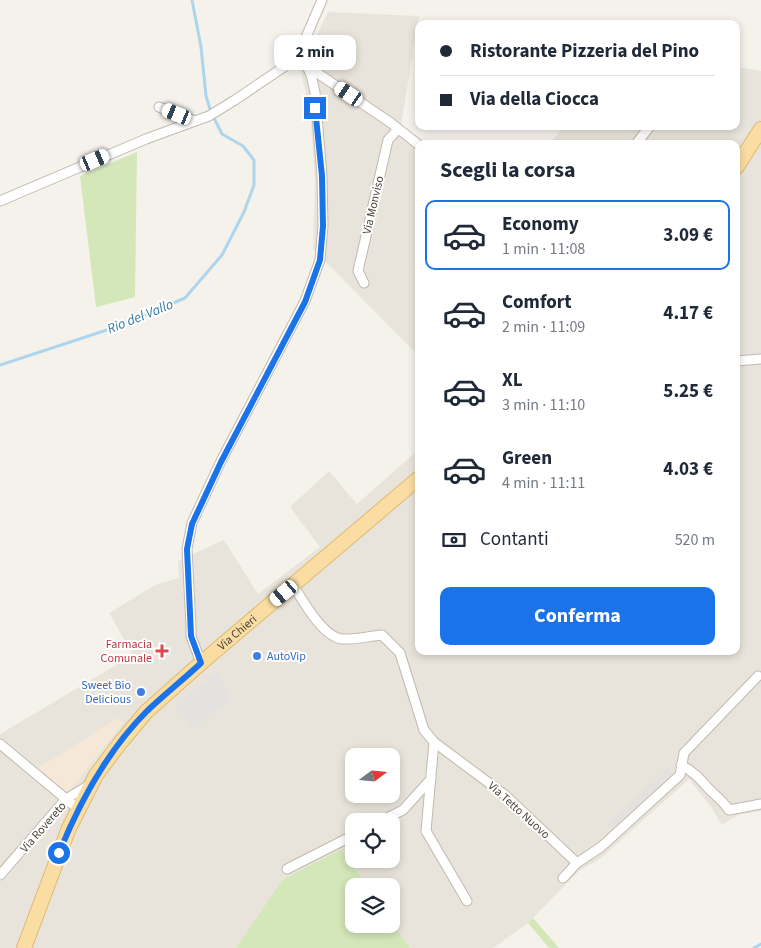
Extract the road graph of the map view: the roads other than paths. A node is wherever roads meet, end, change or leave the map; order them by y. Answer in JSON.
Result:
{"nodes":[{"id":1,"x":322,"y":0,"type":"edge"},
{"id":2,"x":297,"y":58,"type":"junction"},
{"id":3,"x":307,"y":66,"type":"junction"},
{"id":4,"x":158,"y":107,"type":"dead end"},
{"id":5,"x":195,"y":121,"type":"junction"},
{"id":6,"x":398,"y":129,"type":"junction"},
{"id":7,"x":647,"y":130,"type":"edge"},
{"id":8,"x":760,"y":130,"type":"edge"},
{"id":9,"x":639,"y":140,"type":"edge"},
{"id":10,"x":415,"y":142,"type":"edge"},
{"id":11,"x":740,"y":162,"type":"edge"},
{"id":12,"x":0,"y":201,"type":"edge"},
{"id":13,"x":364,"y":283,"type":"dead end"},
{"id":14,"x":761,"y":358,"type":"edge"},
{"id":15,"x":740,"y":361,"type":"edge"},
{"id":16,"x":415,"y":481,"type":"edge"},
{"id":17,"x":293,"y":585,"type":"junction"},
{"id":18,"x":201,"y":663,"type":"junction"},
{"id":19,"x":758,"y":676,"type":"dead end"},
{"id":20,"x":434,"y":742,"type":"junction"},
{"id":21,"x":0,"y":744,"type":"edge"},
{"id":22,"x":681,"y":765,"type":"junction"},
{"id":23,"x":431,"y":779,"type":"junction"},
{"id":24,"x":91,"y":784,"type":"junction"},
{"id":25,"x":66,"y":799,"type":"junction"},
{"id":26,"x":761,"y":804,"type":"edge"},
{"id":27,"x":78,"y":809,"type":"junction"},
{"id":28,"x":397,"y":813,"type":"edge"},
{"id":29,"x":345,"y":840,"type":"edge"},
{"id":30,"x":576,"y":863,"type":"junction"},
{"id":31,"x":287,"y":869,"type":"dead end"},
{"id":32,"x":0,"y":875,"type":"edge"},
{"id":33,"x":563,"y":878,"type":"dead end"},
{"id":34,"x":467,"y":901,"type":"dead end"},
{"id":35,"x":24,"y":948,"type":"edge"}],
"edges":[{"from":1,"to":2,"type":"street"},
{"from":2,"to":3,"type":"street"},
{"from":2,"to":5,"type":"street"},
{"from":3,"to":6,"type":"street"},
{"from":3,"to":18,"type":"street"},
{"from":4,"to":5,"type":"street"},
{"from":5,"to":12,"type":"street"},
{"from":6,"to":10,"type":"street"},
{"from":6,"to":13,"type":"street","name":"Via Monviso"},
{"from":7,"to":9,"type":"street"},
{"from":8,"to":11,"type":"main road"},
{"from":14,"to":15,"type":"street"},
{"from":16,"to":17,"type":"main road","name":"Via Chieri"},
{"from":17,"to":18,"type":"main road","name":"Via Chieri"},
{"from":17,"to":20,"type":"street","name":"Via Tetto Nuovo"},
{"from":18,"to":24,"type":"main road","name":"Via Chieri"},
{"from":19,"to":22,"type":"street"},
{"from":20,"to":23,"type":"street"},
{"from":20,"to":30,"type":"street","name":"Via Tetto Nuovo"},
{"from":21,"to":25,"type":"street"},
{"from":22,"to":26,"type":"street"},
{"from":22,"to":30,"type":"street"},
{"from":23,"to":28,"type":"street"},
{"from":23,"to":34,"type":"street"},
{"from":24,"to":25,"type":"street","name":"Via Rovereto"},
{"from":24,"to":27,"type":"main road","name":"Via Chieri"},
{"from":25,"to":27,"type":"street"},
{"from":25,"to":32,"type":"street","name":"Via Rovereto"},
{"from":27,"to":35,"type":"main road","name":"Via Chieri"},
{"from":29,"to":31,"type":"street"},
{"from":30,"to":33,"type":"street"}]}
